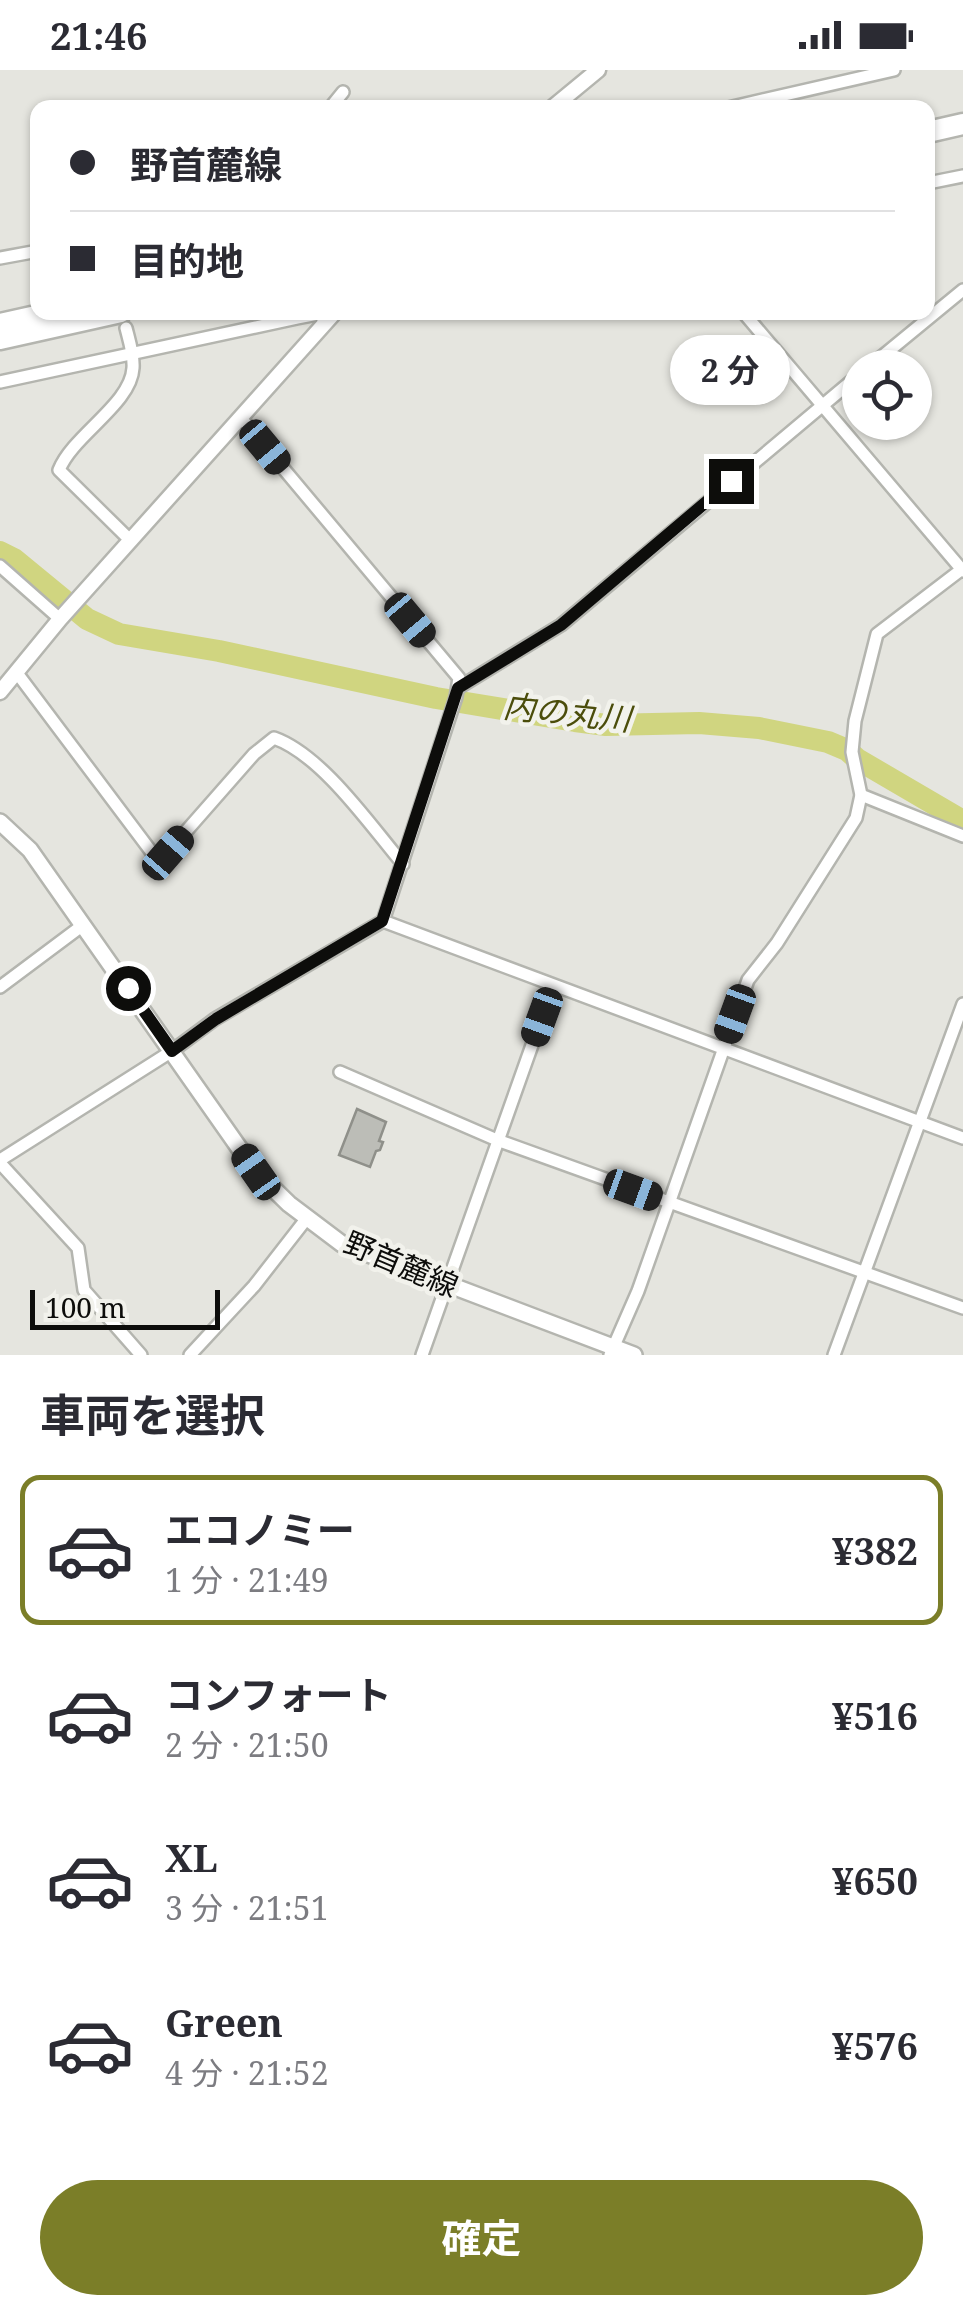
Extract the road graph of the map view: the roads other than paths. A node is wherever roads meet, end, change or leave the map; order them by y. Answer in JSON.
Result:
{"nodes":[{"id":1,"x":598,"y":70,"type":"edge"},
{"id":2,"x":894,"y":70,"type":"edge"},
{"id":3,"x":343,"y":92,"type":"dead end"},
{"id":4,"x":336,"y":100,"type":"edge"},
{"id":5,"x":565,"y":100,"type":"edge"},
{"id":6,"x":763,"y":100,"type":"edge"},
{"id":7,"x":963,"y":124,"type":"edge"},
{"id":8,"x":935,"y":130,"type":"edge"},
{"id":9,"x":963,"y":136,"type":"edge"},
{"id":10,"x":935,"y":142,"type":"edge"},
{"id":11,"x":963,"y":176,"type":"edge"},
{"id":12,"x":935,"y":182,"type":"edge"},
{"id":13,"x":30,"y":253,"type":"edge"},
{"id":14,"x":0,"y":258,"type":"edge"},
{"id":15,"x":958,"y":294,"type":"edge"},
{"id":16,"x":963,"y":308,"type":"edge"},
{"id":17,"x":935,"y":313,"type":"edge"},
{"id":18,"x":30,"y":317,"type":"edge"},
{"id":19,"x":124,"y":320,"type":"edge"},
{"id":20,"x":288,"y":320,"type":"edge"},
{"id":21,"x":328,"y":320,"type":"edge"},
{"id":22,"x":750,"y":320,"type":"edge"},
{"id":23,"x":926,"y":320,"type":"edge"},
{"id":24,"x":0,"y":324,"type":"edge"},
{"id":25,"x":0,"y":339,"type":"edge"},
{"id":26,"x":890,"y":350,"type":"edge"},
{"id":27,"x":131,"y":352,"type":"junction"},
{"id":28,"x":0,"y":382,"type":"edge"},
{"id":29,"x":842,"y":389,"type":"edge"},
{"id":30,"x":824,"y":404,"type":"junction"},
{"id":31,"x":241,"y":418,"type":"junction"},
{"id":32,"x":130,"y":540,"type":"junction"},
{"id":33,"x":0,"y":566,"type":"edge"},
{"id":34,"x":962,"y":570,"type":"edge"},
{"id":35,"x":60,"y":619,"type":"junction"},
{"id":36,"x":17,"y":673,"type":"junction"},
{"id":37,"x":458,"y":688,"type":"junction"},
{"id":38,"x":0,"y":692,"type":"edge"},
{"id":39,"x":862,"y":795,"type":"junction"},
{"id":40,"x":0,"y":822,"type":"edge"},
{"id":41,"x":963,"y":836,"type":"edge"},
{"id":42,"x":403,"y":864,"type":"junction"},
{"id":43,"x":382,"y":921,"type":"junction"},
{"id":44,"x":83,"y":924,"type":"junction"},
{"id":45,"x":553,"y":986,"type":"junction"},
{"id":46,"x":0,"y":988,"type":"edge"},
{"id":47,"x":963,"y":1004,"type":"edge"},
{"id":48,"x":723,"y":1048,"type":"junction"},
{"id":49,"x":172,"y":1051,"type":"junction"},
{"id":50,"x":340,"y":1072,"type":"dead end"},
{"id":51,"x":920,"y":1122,"type":"junction"},
{"id":52,"x":963,"y":1138,"type":"edge"},
{"id":53,"x":497,"y":1140,"type":"junction"},
{"id":54,"x":0,"y":1162,"type":"edge"},
{"id":55,"x":667,"y":1202,"type":"junction"},
{"id":56,"x":308,"y":1218,"type":"junction"},
{"id":57,"x":864,"y":1272,"type":"junction"},
{"id":58,"x":446,"y":1285,"type":"junction"},
{"id":59,"x":963,"y":1308,"type":"edge"},
{"id":60,"x":612,"y":1351,"type":"edge"},
{"id":61,"x":142,"y":1355,"type":"edge"},
{"id":62,"x":190,"y":1355,"type":"edge"},
{"id":63,"x":422,"y":1355,"type":"edge"},
{"id":64,"x":634,"y":1355,"type":"edge"},
{"id":65,"x":834,"y":1355,"type":"edge"}],
"edges":[{"from":1,"to":5,"type":"street"},
{"from":2,"to":6,"type":"street"},
{"from":3,"to":4,"type":"street"},
{"from":7,"to":8,"type":"highway"},
{"from":9,"to":10,"type":"highway"},
{"from":11,"to":12,"type":"street"},
{"from":13,"to":14,"type":"street"},
{"from":15,"to":16,"type":"street"},
{"from":15,"to":17,"type":"street"},
{"from":18,"to":24,"type":"highway"},
{"from":19,"to":25,"type":"highway"},
{"from":19,"to":27,"type":"street"},
{"from":20,"to":27,"type":"street"},
{"from":21,"to":31,"type":"street"},
{"from":22,"to":30,"type":"street"},
{"from":23,"to":26,"type":"street"},
{"from":27,"to":28,"type":"street"},
{"from":27,"to":32,"type":"street"},
{"from":29,"to":30,"type":"street"},
{"from":30,"to":34,"type":"street"},
{"from":30,"to":37,"type":"street"},
{"from":31,"to":32,"type":"street"},
{"from":31,"to":37,"type":"street"},
{"from":32,"to":35,"type":"street"},
{"from":33,"to":35,"type":"street"},
{"from":34,"to":39,"type":"street"},
{"from":35,"to":36,"type":"street"},
{"from":36,"to":38,"type":"street"},
{"from":36,"to":42,"type":"street"},
{"from":37,"to":42,"type":"street"},
{"from":39,"to":41,"type":"street"},
{"from":39,"to":48,"type":"street"},
{"from":40,"to":44,"type":"main road","name":"野首麓線"},
{"from":42,"to":43,"type":"street"},
{"from":43,"to":45,"type":"street"},
{"from":43,"to":49,"type":"street"},
{"from":44,"to":46,"type":"street"},
{"from":44,"to":49,"type":"main road","name":"野首麓線"},
{"from":45,"to":48,"type":"street"},
{"from":45,"to":53,"type":"street"},
{"from":47,"to":51,"type":"street"},
{"from":48,"to":51,"type":"street"},
{"from":48,"to":55,"type":"street"},
{"from":49,"to":54,"type":"street"},
{"from":49,"to":56,"type":"main road","name":"野首麓線"},
{"from":50,"to":53,"type":"street"},
{"from":51,"to":52,"type":"street"},
{"from":51,"to":57,"type":"street"},
{"from":53,"to":55,"type":"street"},
{"from":53,"to":58,"type":"street"},
{"from":54,"to":61,"type":"street"},
{"from":55,"to":57,"type":"street"},
{"from":55,"to":60,"type":"street"},
{"from":56,"to":58,"type":"main road","name":"野首麓線"},
{"from":56,"to":62,"type":"street"},
{"from":57,"to":59,"type":"street"},
{"from":57,"to":65,"type":"street"},
{"from":58,"to":60,"type":"main road","name":"野首麓線"},
{"from":58,"to":63,"type":"street"},
{"from":60,"to":64,"type":"main road","name":"野首麓線"}]}
